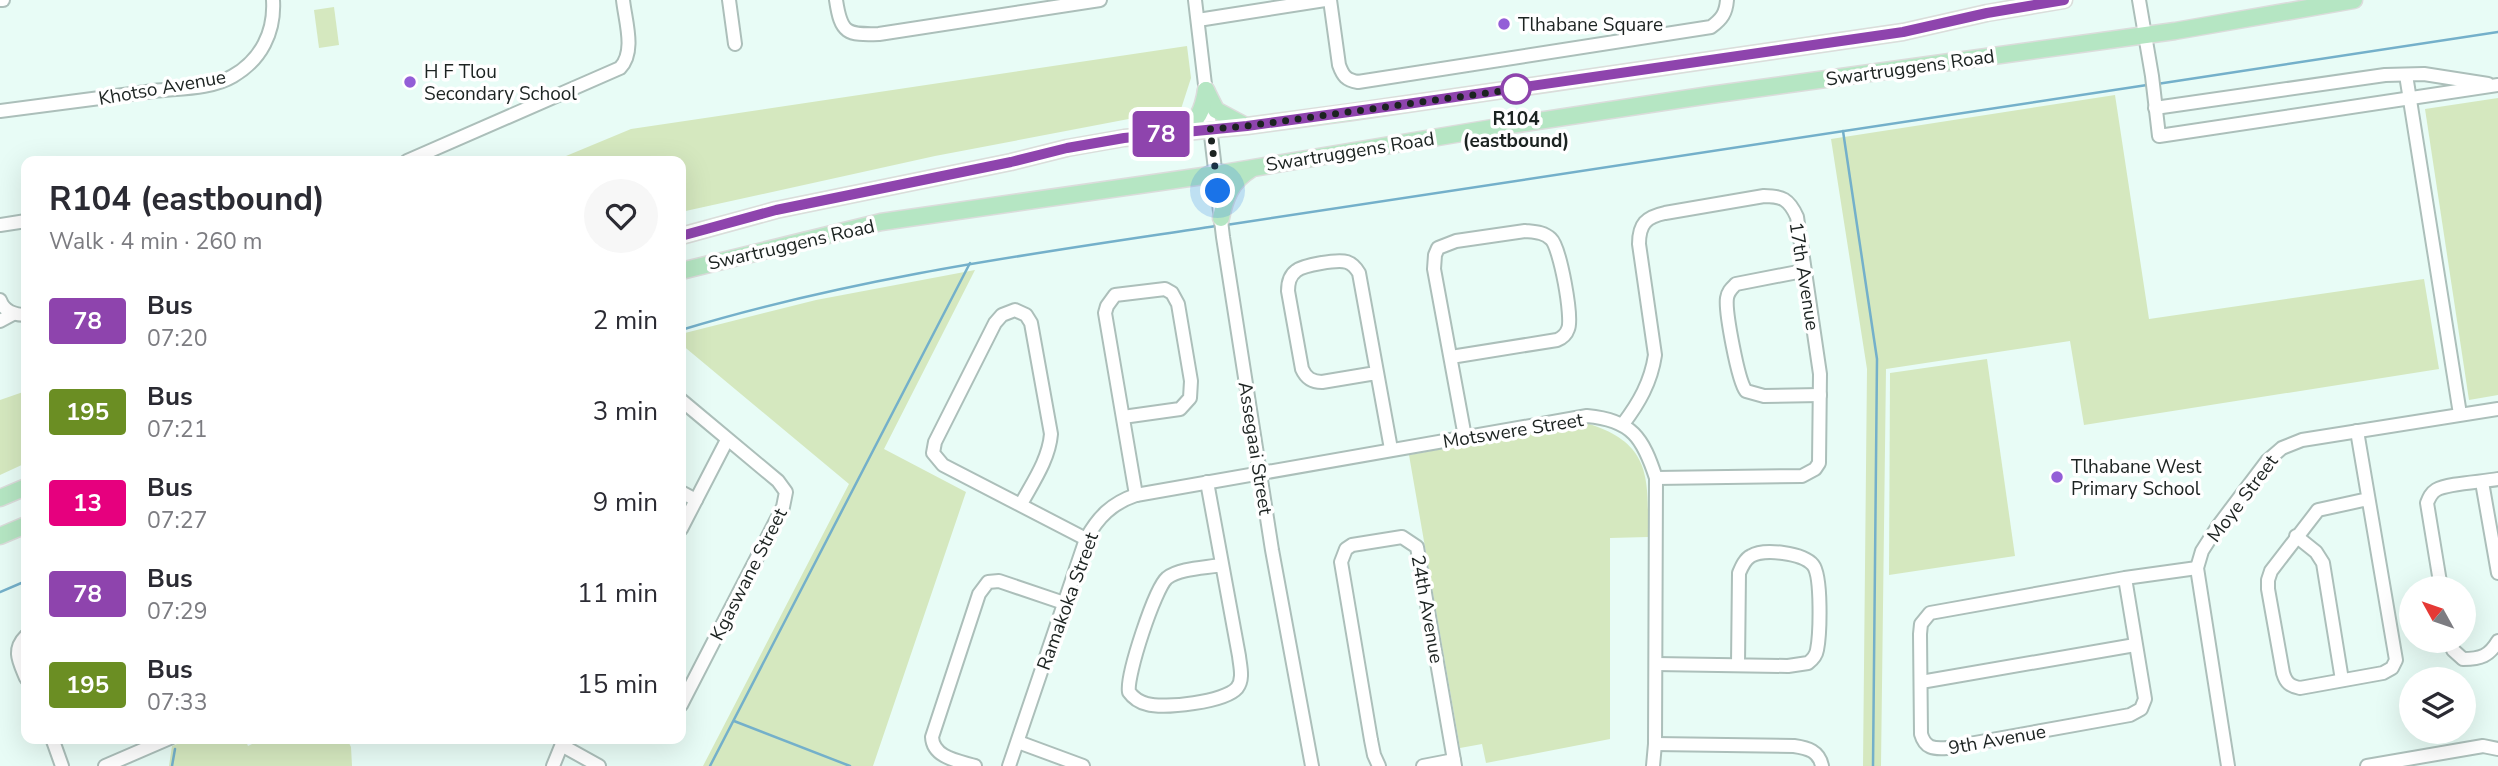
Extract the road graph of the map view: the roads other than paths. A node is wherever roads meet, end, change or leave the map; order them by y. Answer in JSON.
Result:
{"nodes":[{"id":1,"x":273,"y":0,"type":"edge"},
{"id":2,"x":623,"y":0,"type":"edge"},
{"id":3,"x":729,"y":0,"type":"edge"},
{"id":4,"x":836,"y":0,"type":"edge"},
{"id":5,"x":1100,"y":0,"type":"edge"},
{"id":6,"x":1195,"y":0,"type":"edge"},
{"id":7,"x":1328,"y":0,"type":"edge"},
{"id":8,"x":1727,"y":0,"type":"edge"},
{"id":9,"x":2064,"y":0,"type":"edge"},
{"id":10,"x":2139,"y":0,"type":"edge"},
{"id":11,"x":2354,"y":0,"type":"edge"},
{"id":12,"x":1275,"y":4,"type":"edge"},
{"id":13,"x":1198,"y":20,"type":"junction"},
{"id":14,"x":2146,"y":34,"type":"junction"},
{"id":15,"x":735,"y":44,"type":"dead end"},
{"id":16,"x":2406,"y":75,"type":"junction"},
{"id":17,"x":2497,"y":85,"type":"edge"},
{"id":18,"x":1206,"y":90,"type":"junction"},
{"id":19,"x":2409,"y":100,"type":"junction"},
{"id":20,"x":2155,"y":108,"type":"junction"},
{"id":21,"x":0,"y":111,"type":"edge"},
{"id":22,"x":1247,"y":126,"type":"junction"},
{"id":23,"x":1210,"y":129,"type":"junction"},
{"id":24,"x":1174,"y":133,"type":"junction"},
{"id":25,"x":418,"y":156,"type":"edge"},
{"id":26,"x":1262,"y":165,"type":"junction"},
{"id":27,"x":1217,"y":174,"type":"junction"},
{"id":28,"x":1221,"y":218,"type":"junction"},
{"id":29,"x":21,"y":222,"type":"edge"},
{"id":30,"x":0,"y":225,"type":"edge"},
{"id":31,"x":686,"y":235,"type":"edge"},
{"id":32,"x":686,"y":270,"type":"edge"},
{"id":33,"x":1803,"y":271,"type":"junction"},
{"id":34,"x":0,"y":300,"type":"edge"},
{"id":35,"x":12,"y":314,"type":"junction"},
{"id":36,"x":21,"y":315,"type":"edge"},
{"id":37,"x":0,"y":321,"type":"edge"},
{"id":38,"x":1451,"y":357,"type":"junction"},
{"id":39,"x":1376,"y":373,"type":"junction"},
{"id":40,"x":1820,"y":395,"type":"junction"},
{"id":41,"x":686,"y":404,"type":"edge"},
{"id":42,"x":2498,"y":409,"type":"edge"},
{"id":43,"x":2460,"y":414,"type":"junction"},
{"id":44,"x":1124,"y":417,"type":"junction"},
{"id":45,"x":1623,"y":424,"type":"junction"},
{"id":46,"x":2357,"y":431,"type":"junction"},
{"id":47,"x":1465,"y":437,"type":"junction"},
{"id":48,"x":727,"y":440,"type":"junction"},
{"id":49,"x":1391,"y":449,"type":"junction"},
{"id":50,"x":1261,"y":473,"type":"junction"},
{"id":51,"x":1656,"y":478,"type":"junction"},
{"id":52,"x":2498,"y":479,"type":"edge"},
{"id":53,"x":1207,"y":482,"type":"junction"},
{"id":54,"x":2482,"y":482,"type":"junction"},
{"id":55,"x":21,"y":489,"type":"edge"},
{"id":56,"x":686,"y":495,"type":"edge"},
{"id":57,"x":1136,"y":495,"type":"junction"},
{"id":58,"x":0,"y":498,"type":"edge"},
{"id":59,"x":2368,"y":499,"type":"junction"},
{"id":60,"x":696,"y":500,"type":"junction"},
{"id":61,"x":1021,"y":504,"type":"junction"},
{"id":62,"x":686,"y":519,"type":"edge"},
{"id":63,"x":21,"y":527,"type":"edge"},
{"id":64,"x":0,"y":536,"type":"edge"},
{"id":65,"x":2296,"y":536,"type":"junction"},
{"id":66,"x":1086,"y":539,"type":"junction"},
{"id":67,"x":1221,"y":565,"type":"junction"},
{"id":68,"x":2197,"y":568,"type":"junction"},
{"id":69,"x":2498,"y":573,"type":"edge"},
{"id":70,"x":2439,"y":576,"type":"edge"},
{"id":71,"x":2125,"y":578,"type":"junction"},
{"id":72,"x":1064,"y":603,"type":"junction"},
{"id":73,"x":2498,"y":640,"type":"edge"},
{"id":74,"x":21,"y":641,"type":"edge"},
{"id":75,"x":2135,"y":645,"type":"junction"},
{"id":76,"x":2456,"y":653,"type":"edge"},
{"id":77,"x":1656,"y":664,"type":"junction"},
{"id":78,"x":1738,"y":664,"type":"junction"},
{"id":79,"x":21,"y":665,"type":"edge"},
{"id":80,"x":2342,"y":680,"type":"junction"},
{"id":81,"x":686,"y":682,"type":"edge"},
{"id":82,"x":1921,"y":682,"type":"junction"},
{"id":83,"x":1018,"y":742,"type":"junction"},
{"id":84,"x":54,"y":744,"type":"edge"},
{"id":85,"x":156,"y":744,"type":"edge"},
{"id":86,"x":562,"y":744,"type":"edge"},
{"id":87,"x":566,"y":744,"type":"edge"},
{"id":88,"x":1655,"y":744,"type":"junction"},
{"id":89,"x":2498,"y":749,"type":"edge"},
{"id":90,"x":1454,"y":763,"type":"edge"},
{"id":91,"x":62,"y":766,"type":"edge"},
{"id":92,"x":105,"y":766,"type":"edge"},
{"id":93,"x":553,"y":766,"type":"edge"},
{"id":94,"x":599,"y":766,"type":"edge"},
{"id":95,"x":975,"y":766,"type":"edge"},
{"id":96,"x":1009,"y":766,"type":"edge"},
{"id":97,"x":1083,"y":766,"type":"edge"},
{"id":98,"x":1312,"y":766,"type":"edge"},
{"id":99,"x":1379,"y":766,"type":"edge"},
{"id":100,"x":1423,"y":766,"type":"edge"},
{"id":101,"x":1653,"y":766,"type":"edge"},
{"id":102,"x":1822,"y":766,"type":"edge"},
{"id":103,"x":2228,"y":766,"type":"edge"},
{"id":104,"x":2367,"y":766,"type":"edge"}],
"edges":[{"from":1,"to":21,"type":"street","name":"Khotso Avenue"},
{"from":2,"to":25,"type":"street"},
{"from":3,"to":15,"type":"street"},
{"from":4,"to":5,"type":"street"},
{"from":6,"to":13,"type":"street","name":"Assegaai Street"},
{"from":7,"to":8,"type":"street"},
{"from":7,"to":12,"type":"street"},
{"from":9,"to":22,"type":"main road","name":"Swartruggens Road"},
{"from":10,"to":14,"type":"street"},
{"from":11,"to":14,"type":"main road","name":"Swartruggens Road"},
{"from":12,"to":13,"type":"street"},
{"from":13,"to":18,"type":"street","name":"Assegaai Street"},
{"from":14,"to":20,"type":"street"},
{"from":14,"to":26,"type":"main road","name":"Swartruggens Road"},
{"from":16,"to":17,"type":"street"},
{"from":16,"to":19,"type":"street"},
{"from":16,"to":20,"type":"street"},
{"from":17,"to":19,"type":"street"},
{"from":18,"to":22,"type":"main road"},
{"from":18,"to":23,"type":"street","name":"Assegaai Street"},
{"from":18,"to":24,"type":"main road"},
{"from":19,"to":20,"type":"street"},
{"from":19,"to":43,"type":"street"},
{"from":22,"to":23,"type":"main road","name":"Swartruggens Road"},
{"from":23,"to":24,"type":"main road","name":"Swartruggens Road"},
{"from":23,"to":27,"type":"street","name":"Assegaai Street"},
{"from":24,"to":31,"type":"main road","name":"Swartruggens Road"},
{"from":26,"to":27,"type":"main road","name":"Swartruggens Road"},
{"from":26,"to":28,"type":"main road"},
{"from":27,"to":28,"type":"street","name":"Assegaai Street"},
{"from":27,"to":32,"type":"main road","name":"Swartruggens Road"},
{"from":28,"to":50,"type":"street","name":"Assegaai Street"},
{"from":29,"to":30,"type":"street"},
{"from":33,"to":40,"type":"street","name":"17th Avenue"},
{"from":33,"to":40,"type":"street"},
{"from":33,"to":45,"type":"street","name":"17th Avenue"},
{"from":34,"to":35,"type":"street"},
{"from":35,"to":36,"type":"street"},
{"from":35,"to":37,"type":"street"},
{"from":38,"to":38,"type":"street"},
{"from":38,"to":47,"type":"street"},
{"from":39,"to":39,"type":"street"},
{"from":39,"to":49,"type":"street"},
{"from":40,"to":51,"type":"street","name":"17th Avenue"},
{"from":41,"to":48,"type":"street","name":"Kgaswane Street"},
{"from":42,"to":43,"type":"street","name":"Moye Street"},
{"from":43,"to":46,"type":"street","name":"Moye Street"},
{"from":44,"to":44,"type":"street"},
{"from":44,"to":57,"type":"street"},
{"from":45,"to":47,"type":"street","name":"Motswere Street"},
{"from":45,"to":51,"type":"street"},
{"from":46,"to":59,"type":"street"},
{"from":46,"to":68,"type":"street","name":"Moye Street"},
{"from":47,"to":49,"type":"street","name":"Motswere Street"},
{"from":48,"to":60,"type":"street"},
{"from":48,"to":81,"type":"street","name":"Kgaswane Street"},
{"from":49,"to":50,"type":"street","name":"Motswere Street"},
{"from":50,"to":53,"type":"street","name":"Ramakoka Street"},
{"from":50,"to":98,"type":"street","name":"Assegaai Street"},
{"from":51,"to":77,"type":"street"},
{"from":52,"to":54,"type":"street"},
{"from":53,"to":57,"type":"street","name":"Ramakoka Street"},
{"from":53,"to":67,"type":"street"},
{"from":54,"to":69,"type":"street"},
{"from":54,"to":70,"type":"street"},
{"from":55,"to":58,"type":"main road"},
{"from":56,"to":60,"type":"street"},
{"from":57,"to":66,"type":"street","name":"Ramakoka Street"},
{"from":59,"to":65,"type":"street"},
{"from":59,"to":80,"type":"street"},
{"from":60,"to":62,"type":"street"},
{"from":61,"to":61,"type":"street"},
{"from":61,"to":66,"type":"street"},
{"from":63,"to":64,"type":"main road"},
{"from":65,"to":80,"type":"street"},
{"from":65,"to":80,"type":"street"},
{"from":66,"to":72,"type":"street","name":"Ramakoka Street"},
{"from":67,"to":67,"type":"street"},
{"from":68,"to":71,"type":"street","name":"9th Avenue"},
{"from":68,"to":103,"type":"street"},
{"from":71,"to":75,"type":"street","name":"9th Avenue"},
{"from":71,"to":82,"type":"street","name":"9th Avenue"},
{"from":72,"to":83,"type":"street","name":"Ramakoka Street"},
{"from":72,"to":95,"type":"street"},
{"from":73,"to":76,"type":"street"},
{"from":74,"to":79,"type":"street"},
{"from":75,"to":82,"type":"street"},
{"from":75,"to":82,"type":"street","name":"9th Avenue"},
{"from":77,"to":78,"type":"street"},
{"from":77,"to":88,"type":"street"},
{"from":78,"to":78,"type":"street"},
{"from":83,"to":96,"type":"street","name":"Ramakoka Street"},
{"from":83,"to":97,"type":"street"},
{"from":84,"to":91,"type":"street"},
{"from":85,"to":92,"type":"street"},
{"from":86,"to":93,"type":"street"},
{"from":87,"to":94,"type":"street"},
{"from":88,"to":101,"type":"street"},
{"from":88,"to":102,"type":"street"},
{"from":89,"to":104,"type":"street"},
{"from":90,"to":99,"type":"street","name":"24th Avenue"},
{"from":90,"to":100,"type":"street","name":"24th Avenue"}]}
